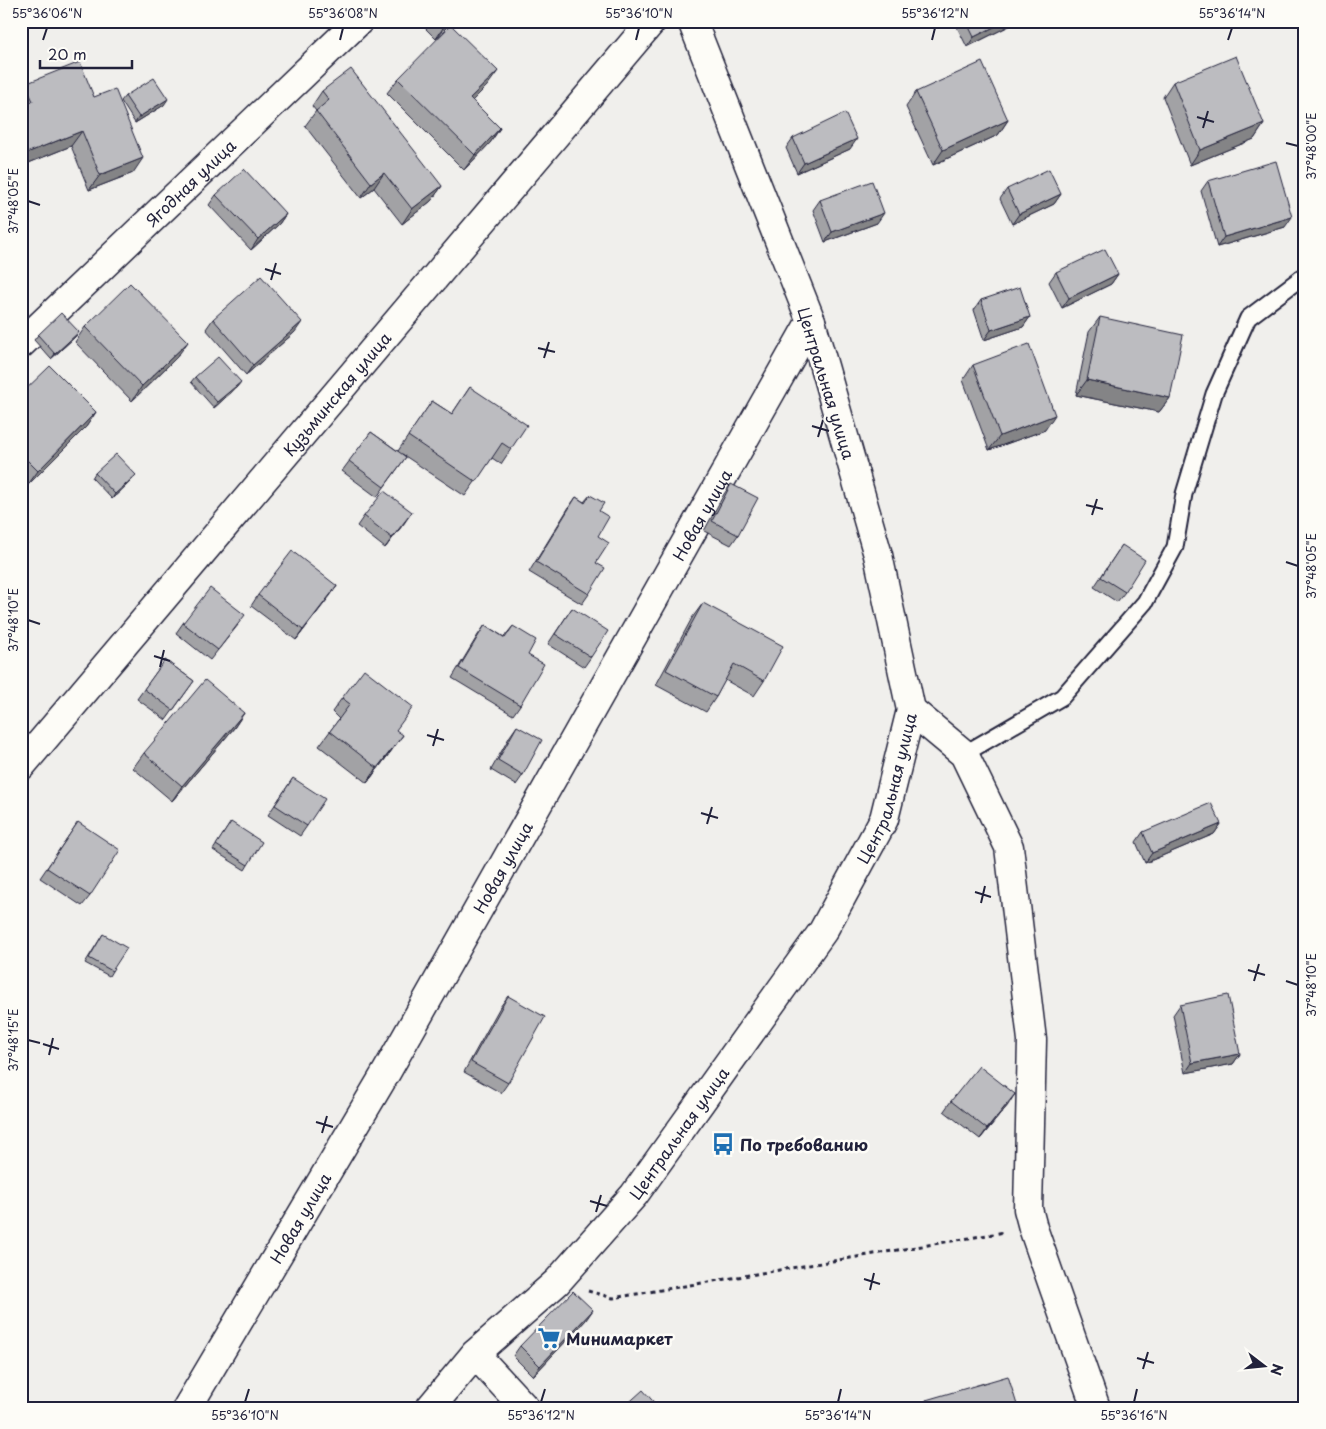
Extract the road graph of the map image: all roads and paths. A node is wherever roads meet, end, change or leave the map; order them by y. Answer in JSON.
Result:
{"nodes":[{"id":1,"x":359,"y":21,"type":"edge"},
{"id":2,"x":652,"y":21,"type":"edge"},
{"id":3,"x":692,"y":21,"type":"edge"},
{"id":4,"x":1305,"y":275,"type":"edge"},
{"id":5,"x":811,"y":321,"type":"junction"},
{"id":6,"x":21,"y":344,"type":"edge"},
{"id":7,"x":911,"y":710,"type":"junction"},
{"id":8,"x":964,"y":754,"type":"junction"},
{"id":9,"x":21,"y":766,"type":"edge"},
{"id":10,"x":1033,"y":1228,"type":"junction"},
{"id":11,"x":558,"y":1282,"type":"junction"},
{"id":12,"x":475,"y":1354,"type":"junction"},
{"id":13,"x":187,"y":1408,"type":"edge"},
{"id":14,"x":430,"y":1408,"type":"edge"},
{"id":15,"x":524,"y":1408,"type":"edge"},
{"id":16,"x":1096,"y":1408,"type":"edge"}],
"edges":[{"from":1,"to":6,"type":"street","name":"Ягодная улица"},
{"from":2,"to":9,"type":"street","name":"Кузьминская улица"},
{"from":3,"to":5,"type":"street","name":"Центральная улица"},
{"from":4,"to":8,"type":"lane"},
{"from":5,"to":7,"type":"street","name":"Центральная улица"},
{"from":5,"to":13,"type":"street","name":"Новая улица"},
{"from":7,"to":8,"type":"street"},
{"from":7,"to":11,"type":"street","name":"Центральная улица"},
{"from":8,"to":10,"type":"street"},
{"from":10,"to":11,"type":"path"},
{"from":10,"to":16,"type":"street"},
{"from":11,"to":12,"type":"street","name":"Центральная улица"},
{"from":12,"to":14,"type":"street","name":"Центральная улица"},
{"from":12,"to":15,"type":"street"}]}
